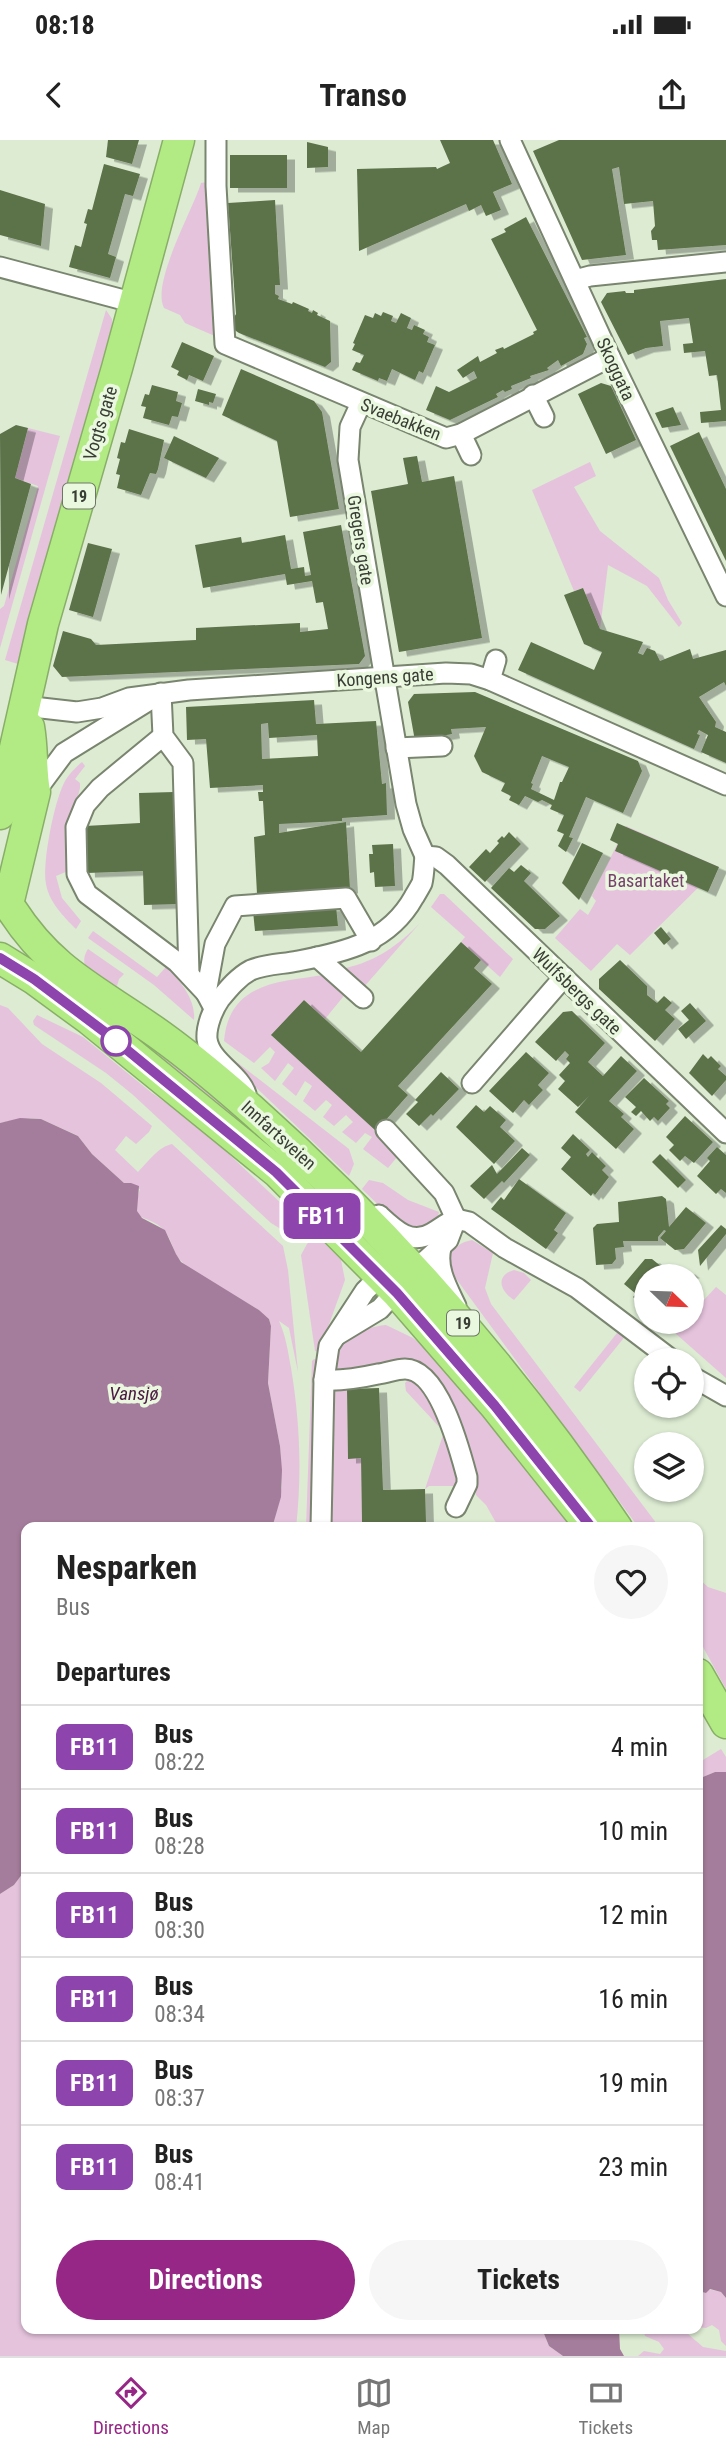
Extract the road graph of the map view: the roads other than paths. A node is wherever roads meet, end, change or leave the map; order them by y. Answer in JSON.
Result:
{"nodes":[{"id":1,"x":179,"y":140,"type":"edge"},
{"id":2,"x":216,"y":140,"type":"edge"},
{"id":3,"x":510,"y":140,"type":"edge"},
{"id":4,"x":726,"y":262,"type":"edge"},
{"id":5,"x":0,"y":267,"type":"edge"},
{"id":6,"x":575,"y":280,"type":"junction"},
{"id":7,"x":135,"y":303,"type":"junction"},
{"id":8,"x":610,"y":357,"type":"junction"},
{"id":9,"x":533,"y":395,"type":"junction"},
{"id":10,"x":361,"y":403,"type":"junction"},
{"id":11,"x":544,"y":417,"type":"dead end"},
{"id":12,"x":461,"y":434,"type":"junction"},
{"id":13,"x":471,"y":455,"type":"dead end"},
{"id":14,"x":726,"y":596,"type":"edge"},
{"id":15,"x":496,"y":660,"type":"dead end"},
{"id":16,"x":384,"y":679,"type":"junction"},
{"id":17,"x":490,"y":680,"type":"junction"},
{"id":18,"x":161,"y":693,"type":"junction"},
{"id":19,"x":24,"y":706,"type":"junction"},
{"id":20,"x":163,"y":736,"type":"junction"},
{"id":21,"x":442,"y":746,"type":"dead end"},
{"id":22,"x":396,"y":748,"type":"junction"},
{"id":23,"x":726,"y":785,"type":"edge"},
{"id":24,"x":35,"y":792,"type":"junction"},
{"id":25,"x":0,"y":814,"type":"edge"},
{"id":26,"x":425,"y":856,"type":"junction"},
{"id":27,"x":7,"y":896,"type":"edge"},
{"id":28,"x":371,"y":941,"type":"junction"},
{"id":29,"x":0,"y":946,"type":"edge"},
{"id":30,"x":317,"y":957,"type":"junction"},
{"id":31,"x":0,"y":958,"type":"edge"},
{"id":32,"x":189,"y":974,"type":"junction"},
{"id":33,"x":564,"y":977,"type":"junction"},
{"id":34,"x":363,"y":998,"type":"dead end"},
{"id":35,"x":210,"y":1001,"type":"junction"},
{"id":36,"x":472,"y":1083,"type":"dead end"},
{"id":37,"x":251,"y":1109,"type":"junction"},
{"id":38,"x":386,"y":1130,"type":"dead end"},
{"id":39,"x":726,"y":1133,"type":"edge"},
{"id":40,"x":353,"y":1207,"type":"junction"},
{"id":41,"x":463,"y":1221,"type":"junction"},
{"id":42,"x":441,"y":1248,"type":"junction"},
{"id":43,"x":399,"y":1273,"type":"junction"},
{"id":44,"x":468,"y":1328,"type":"junction"},
{"id":45,"x":657,"y":1348,"type":"edge"},
{"id":46,"x":324,"y":1380,"type":"junction"},
{"id":47,"x":704,"y":1383,"type":"edge"},
{"id":48,"x":726,"y":1396,"type":"edge"},
{"id":49,"x":456,"y":1507,"type":"dead end"},
{"id":50,"x":321,"y":1522,"type":"edge"},
{"id":51,"x":587,"y":1522,"type":"edge"},
{"id":52,"x":613,"y":1522,"type":"edge"},
{"id":53,"x":703,"y":1682,"type":"edge"},
{"id":54,"x":726,"y":1723,"type":"edge"}],
"edges":[{"from":1,"to":7,"type":"highway","name":"Vogts gate","number":"19"},
{"from":2,"to":10,"type":"street","name":"Svaebakken"},
{"from":3,"to":6,"type":"street","name":"Skoggata"},
{"from":4,"to":6,"type":"street"},
{"from":5,"to":7,"type":"street"},
{"from":6,"to":8,"type":"street","name":"Skoggata"},
{"from":7,"to":19,"type":"highway","name":"Vogts gate","number":"19"},
{"from":8,"to":9,"type":"street","name":"Svaebakken"},
{"from":8,"to":14,"type":"street","name":"Skoggata"},
{"from":9,"to":11,"type":"street"},
{"from":9,"to":12,"type":"street","name":"Svaebakken"},
{"from":10,"to":12,"type":"street","name":"Svaebakken"},
{"from":10,"to":16,"type":"street","name":"Gregers gate"},
{"from":12,"to":13,"type":"street"},
{"from":15,"to":17,"type":"street"},
{"from":16,"to":17,"type":"street","name":"Kongens gate"},
{"from":16,"to":18,"type":"street","name":"Kongens gate"},
{"from":16,"to":22,"type":"street"},
{"from":17,"to":23,"type":"street","name":"Kongens gate"},
{"from":18,"to":19,"type":"street","name":"Kongens gate"},
{"from":18,"to":20,"type":"street"},
{"from":18,"to":24,"type":"street"},
{"from":19,"to":24,"type":"highway","name":"Vogts gate","number":"19"},
{"from":19,"to":25,"type":"highway","name":"Vogts gate","number":"19"},
{"from":20,"to":32,"type":"street"},
{"from":20,"to":32,"type":"street"},
{"from":21,"to":22,"type":"street"},
{"from":22,"to":26,"type":"street"},
{"from":24,"to":27,"type":"highway","name":"Vogts gate","number":"19"},
{"from":26,"to":28,"type":"street"},
{"from":26,"to":33,"type":"street","name":"Wulfsbergs gate"},
{"from":27,"to":29,"type":"highway","number":"19"},
{"from":27,"to":37,"type":"highway","name":"Innfartsveien","number":"19"},
{"from":28,"to":30,"type":"street"},
{"from":28,"to":35,"type":"street"},
{"from":30,"to":34,"type":"street"},
{"from":30,"to":35,"type":"street"},
{"from":31,"to":43,"type":"highway","name":"Innfartsveien","number":"19"},
{"from":32,"to":35,"type":"street"},
{"from":33,"to":36,"type":"street"},
{"from":33,"to":39,"type":"street","name":"Wulfsbergs gate"},
{"from":35,"to":37,"type":"street"},
{"from":37,"to":40,"type":"highway","name":"Innfartsveien","number":"19"},
{"from":38,"to":41,"type":"street"},
{"from":40,"to":41,"type":"street"},
{"from":40,"to":43,"type":"highway","name":"Innfartsveien","number":"19"},
{"from":41,"to":42,"type":"street"},
{"from":41,"to":45,"type":"street"},
{"from":42,"to":43,"type":"street"},
{"from":42,"to":44,"type":"street"},
{"from":43,"to":44,"type":"highway","name":"Innfartsveien","number":"19"},
{"from":43,"to":46,"type":"street"},
{"from":43,"to":51,"type":"highway","name":"Innfartsveien","number":"19"},
{"from":44,"to":52,"type":"highway","name":"Innfartsveien","number":"19"},
{"from":46,"to":49,"type":"street"},
{"from":46,"to":50,"type":"street"},
{"from":47,"to":48,"type":"street"},
{"from":53,"to":54,"type":"highway"}]}
